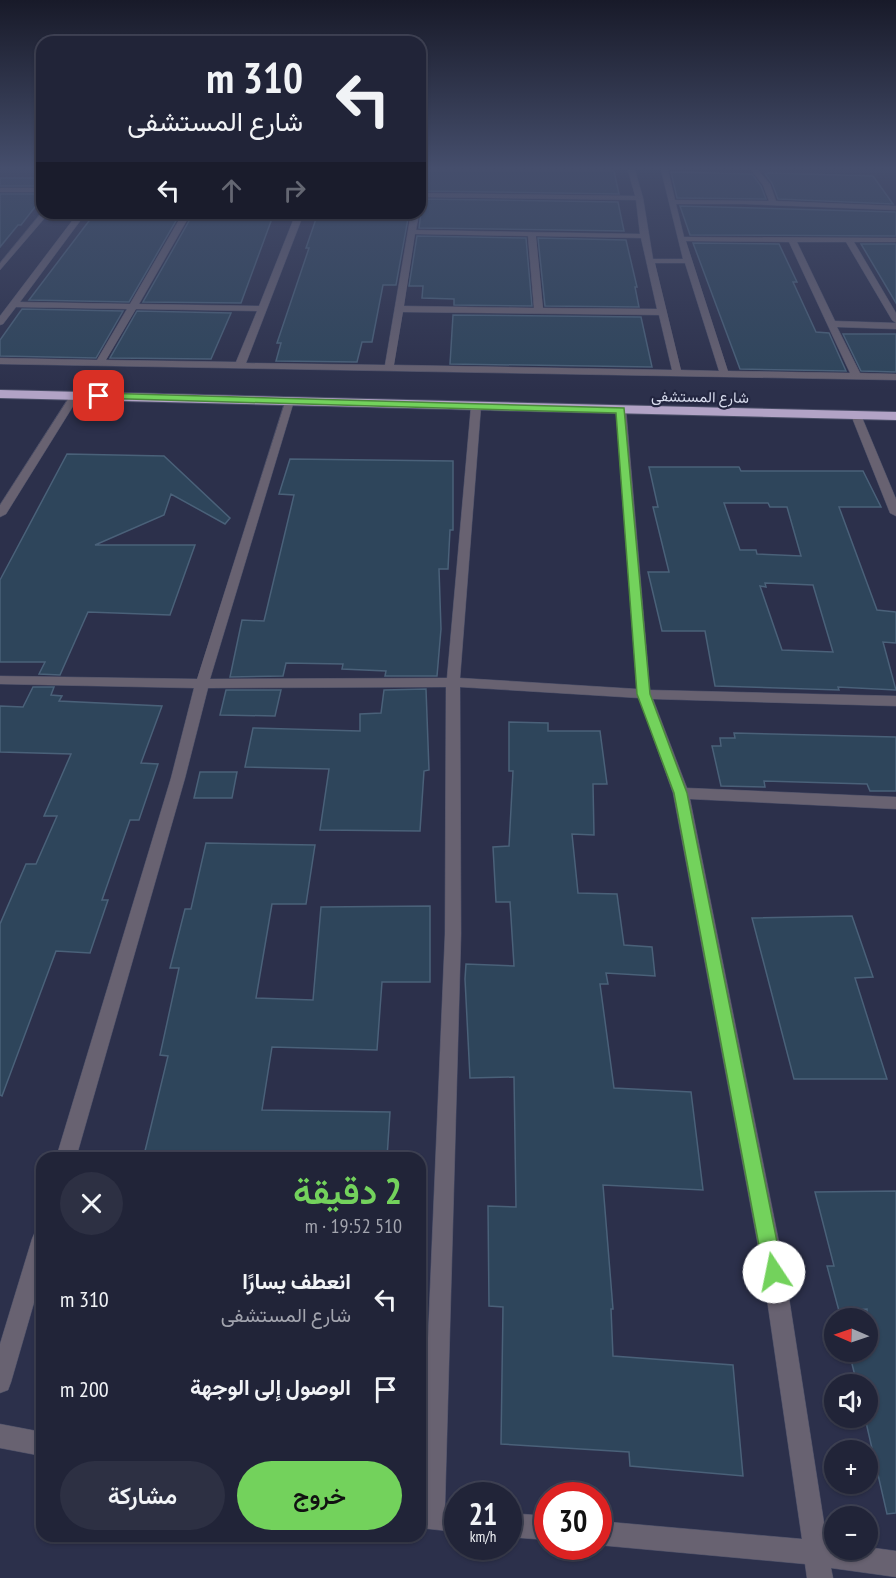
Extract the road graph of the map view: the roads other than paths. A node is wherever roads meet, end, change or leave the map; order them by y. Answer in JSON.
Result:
{"nodes":[{"id":1,"x":20,"y":244,"type":"edge"},
{"id":2,"x":59,"y":244,"type":"edge"},
{"id":3,"x":170,"y":244,"type":"edge"},
{"id":4,"x":288,"y":244,"type":"edge"},
{"id":5,"x":410,"y":244,"type":"edge"},
{"id":6,"x":533,"y":244,"type":"edge"},
{"id":7,"x":646,"y":244,"type":"edge"},
{"id":8,"x":683,"y":244,"type":"edge"},
{"id":9,"x":794,"y":244,"type":"edge"},
{"id":10,"x":851,"y":244,"type":"edge"},
{"id":11,"x":651,"y":261,"type":"junction"},
{"id":12,"x":688,"y":261,"type":"junction"},
{"id":13,"x":0,"y":268,"type":"edge"},
{"id":14,"x":15,"y":304,"type":"junction"},
{"id":15,"x":132,"y":306,"type":"junction"},
{"id":16,"x":262,"y":309,"type":"junction"},
{"id":17,"x":400,"y":309,"type":"junction"},
{"id":18,"x":539,"y":310,"type":"junction"},
{"id":19,"x":664,"y":312,"type":"junction"},
{"id":20,"x":896,"y":320,"type":"edge"},
{"id":21,"x":0,"y":322,"type":"edge"},
{"id":22,"x":833,"y":324,"type":"junction"},
{"id":23,"x":896,"y":326,"type":"edge"},
{"id":24,"x":0,"y":361,"type":"edge"},
{"id":25,"x":100,"y":363,"type":"junction"},
{"id":26,"x":240,"y":365,"type":"junction"},
{"id":27,"x":389,"y":368,"type":"junction"},
{"id":28,"x":677,"y":372,"type":"junction"},
{"id":29,"x":724,"y":373,"type":"junction"},
{"id":30,"x":856,"y":376,"type":"junction"},
{"id":31,"x":896,"y":377,"type":"edge"},
{"id":32,"x":0,"y":394,"type":"edge"},
{"id":33,"x":75,"y":395,"type":"junction"},
{"id":34,"x":289,"y":401,"type":"junction"},
{"id":35,"x":476,"y":406,"type":"junction"},
{"id":36,"x":621,"y":410,"type":"junction"},
{"id":37,"x":856,"y":415,"type":"junction"},
{"id":38,"x":896,"y":416,"type":"edge"},
{"id":39,"x":896,"y":513,"type":"edge"},
{"id":40,"x":0,"y":514,"type":"edge"},
{"id":41,"x":0,"y":680,"type":"edge"},
{"id":42,"x":453,"y":682,"type":"junction"},
{"id":43,"x":202,"y":684,"type":"junction"},
{"id":44,"x":644,"y":694,"type":"junction"},
{"id":45,"x":896,"y":701,"type":"edge"},
{"id":46,"x":681,"y":793,"type":"junction"},
{"id":47,"x":896,"y":803,"type":"edge"},
{"id":48,"x":68,"y":1152,"type":"edge"},
{"id":49,"x":36,"y":1259,"type":"edge"},
{"id":50,"x":0,"y":1382,"type":"edge"},
{"id":51,"x":0,"y":1436,"type":"edge"},
{"id":52,"x":36,"y":1443,"type":"edge"},
{"id":53,"x":426,"y":1517,"type":"edge"},
{"id":54,"x":444,"y":1519,"type":"edge"},
{"id":55,"x":612,"y":1534,"type":"edge"},
{"id":56,"x":817,"y":1553,"type":"junction"},
{"id":57,"x":896,"y":1564,"type":"edge"},
{"id":58,"x":820,"y":1578,"type":"edge"}],
"edges":[{"from":1,"to":13,"type":"street"},
{"from":2,"to":14,"type":"street"},
{"from":3,"to":15,"type":"street"},
{"from":4,"to":16,"type":"street"},
{"from":5,"to":17,"type":"street"},
{"from":6,"to":18,"type":"street"},
{"from":7,"to":11,"type":"street"},
{"from":8,"to":12,"type":"street"},
{"from":9,"to":22,"type":"street"},
{"from":10,"to":20,"type":"street"},
{"from":11,"to":12,"type":"street"},
{"from":11,"to":19,"type":"street"},
{"from":12,"to":29,"type":"street"},
{"from":14,"to":15,"type":"street"},
{"from":14,"to":21,"type":"street"},
{"from":15,"to":16,"type":"street"},
{"from":15,"to":25,"type":"street"},
{"from":16,"to":26,"type":"street"},
{"from":17,"to":18,"type":"street"},
{"from":17,"to":27,"type":"street"},
{"from":18,"to":19,"type":"street"},
{"from":19,"to":28,"type":"street"},
{"from":22,"to":23,"type":"street"},
{"from":22,"to":30,"type":"street"},
{"from":24,"to":25,"type":"street"},
{"from":25,"to":26,"type":"street"},
{"from":26,"to":27,"type":"street"},
{"from":27,"to":28,"type":"street"},
{"from":28,"to":29,"type":"street"},
{"from":29,"to":30,"type":"street"},
{"from":30,"to":31,"type":"street"},
{"from":32,"to":33,"type":"highway","name":"شارع المستشفى"},
{"from":33,"to":34,"type":"highway","name":"شارع المستشفى"},
{"from":33,"to":40,"type":"street"},
{"from":34,"to":35,"type":"highway","name":"شارع المستشفى"},
{"from":34,"to":43,"type":"street"},
{"from":35,"to":36,"type":"highway","name":"شارع المستشفى"},
{"from":35,"to":42,"type":"street"},
{"from":36,"to":37,"type":"highway","name":"شارع المستشفى"},
{"from":36,"to":44,"type":"street"},
{"from":37,"to":38,"type":"highway","name":"شارع المستشفى"},
{"from":37,"to":39,"type":"street"},
{"from":41,"to":43,"type":"street"},
{"from":42,"to":43,"type":"street"},
{"from":42,"to":44,"type":"street"},
{"from":42,"to":53,"type":"street"},
{"from":43,"to":48,"type":"street"},
{"from":44,"to":45,"type":"street"},
{"from":44,"to":46,"type":"street"},
{"from":46,"to":47,"type":"street"},
{"from":46,"to":56,"type":"street"},
{"from":49,"to":50,"type":"street"},
{"from":51,"to":52,"type":"street"},
{"from":53,"to":54,"type":"street"},
{"from":55,"to":56,"type":"street"},
{"from":56,"to":57,"type":"street"},
{"from":56,"to":58,"type":"street"}]}
